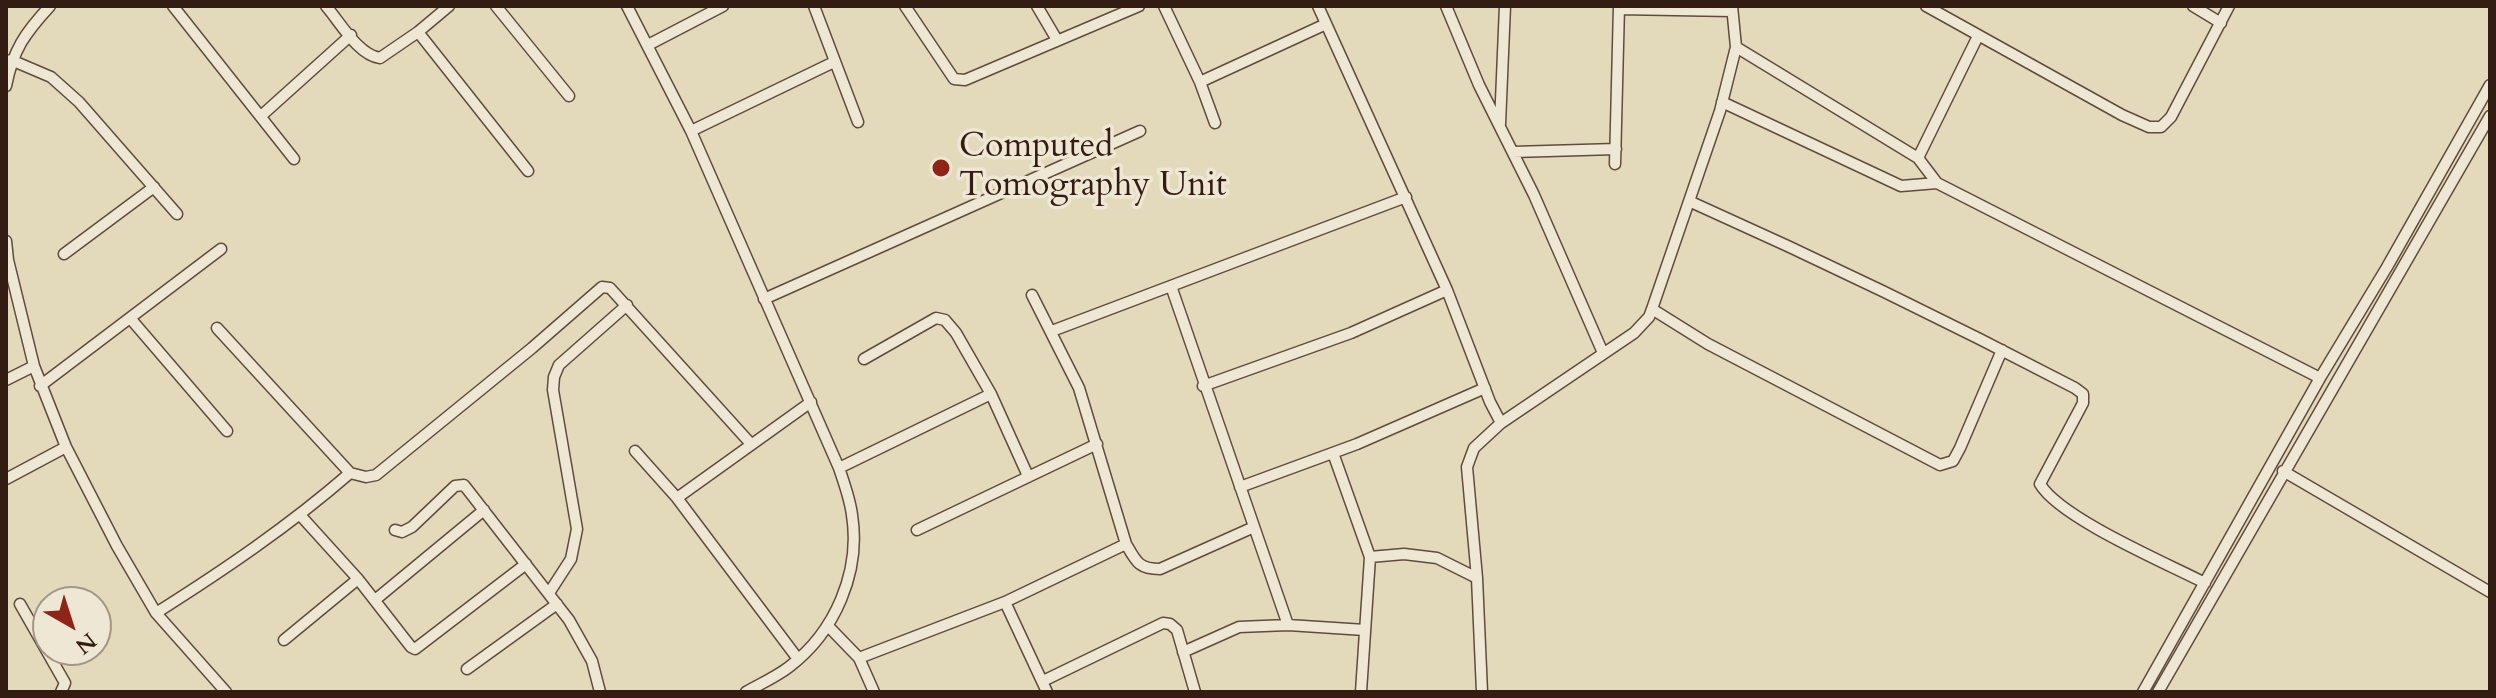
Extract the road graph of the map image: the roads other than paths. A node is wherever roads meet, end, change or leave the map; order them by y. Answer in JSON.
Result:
{"nodes":[{"id":1,"x":50,"y":6,"type":"edge"},
{"id":2,"x":173,"y":6,"type":"edge"},
{"id":3,"x":326,"y":6,"type":"edge"},
{"id":4,"x":449,"y":6,"type":"edge"},
{"id":5,"x":496,"y":6,"type":"edge"},
{"id":6,"x":627,"y":6,"type":"edge"},
{"id":7,"x":723,"y":6,"type":"edge"},
{"id":8,"x":814,"y":6,"type":"edge"},
{"id":9,"x":905,"y":6,"type":"edge"},
{"id":10,"x":1037,"y":6,"type":"edge"},
{"id":11,"x":1139,"y":6,"type":"edge"},
{"id":12,"x":1164,"y":6,"type":"edge"},
{"id":13,"x":1318,"y":6,"type":"edge"},
{"id":14,"x":1446,"y":6,"type":"edge"},
{"id":15,"x":1505,"y":6,"type":"edge"},
{"id":16,"x":1926,"y":6,"type":"edge"},
{"id":17,"x":2193,"y":6,"type":"edge"},
{"id":18,"x":2229,"y":6,"type":"edge"},
{"id":19,"x":1619,"y":7,"type":"edge"},
{"id":20,"x":1732,"y":9,"type":"edge"},
{"id":21,"x":2221,"y":23,"type":"junction"},
{"id":22,"x":1326,"y":24,"type":"junction"},
{"id":23,"x":418,"y":32,"type":"junction"},
{"id":24,"x":351,"y":35,"type":"junction"},
{"id":25,"x":1978,"y":36,"type":"junction"},
{"id":26,"x":1057,"y":40,"type":"junction"},
{"id":27,"x":648,"y":45,"type":"junction"},
{"id":28,"x":1736,"y":47,"type":"junction"},
{"id":29,"x":11,"y":60,"type":"junction"},
{"id":30,"x":834,"y":62,"type":"junction"},
{"id":31,"x":1200,"y":82,"type":"junction"},
{"id":32,"x":2490,"y":85,"type":"edge"},
{"id":33,"x":6,"y":86,"type":"edge"},
{"id":34,"x":569,"y":96,"type":"dead end"},
{"id":35,"x":1722,"y":102,"type":"junction"},
{"id":36,"x":261,"y":116,"type":"junction"},
{"id":37,"x":2490,"y":116,"type":"edge"},
{"id":38,"x":858,"y":122,"type":"dead end"},
{"id":39,"x":1215,"y":123,"type":"dead end"},
{"id":40,"x":1500,"y":126,"type":"junction"},
{"id":41,"x":691,"y":131,"type":"junction"},
{"id":42,"x":1140,"y":131,"type":"dead end"},
{"id":43,"x":1616,"y":149,"type":"junction"},
{"id":44,"x":1513,"y":152,"type":"junction"},
{"id":45,"x":1918,"y":158,"type":"junction"},
{"id":46,"x":294,"y":159,"type":"dead end"},
{"id":47,"x":1615,"y":164,"type":"dead end"},
{"id":48,"x":528,"y":171,"type":"dead end"},
{"id":49,"x":1937,"y":183,"type":"junction"},
{"id":50,"x":154,"y":187,"type":"junction"},
{"id":51,"x":1406,"y":197,"type":"junction"},
{"id":52,"x":1691,"y":202,"type":"junction"},
{"id":53,"x":177,"y":214,"type":"dead end"},
{"id":54,"x":6,"y":241,"type":"edge"},
{"id":55,"x":221,"y":249,"type":"dead end"},
{"id":56,"x":64,"y":254,"type":"dead end"},
{"id":57,"x":1171,"y":286,"type":"junction"},
{"id":58,"x":1447,"y":290,"type":"junction"},
{"id":59,"x":1032,"y":295,"type":"dead end"},
{"id":60,"x":764,"y":299,"type":"junction"},
{"id":61,"x":627,"y":305,"type":"junction"},
{"id":62,"x":1652,"y":309,"type":"junction"},
{"id":63,"x":130,"y":318,"type":"junction"},
{"id":64,"x":217,"y":328,"type":"dead end"},
{"id":65,"x":1052,"y":331,"type":"junction"},
{"id":66,"x":2002,"y":350,"type":"junction"},
{"id":67,"x":1603,"y":353,"type":"junction"},
{"id":68,"x":864,"y":359,"type":"dead end"},
{"id":69,"x":34,"y":366,"type":"junction"},
{"id":70,"x":2320,"y":378,"type":"junction"},
{"id":71,"x":6,"y":380,"type":"edge"},
{"id":72,"x":40,"y":386,"type":"junction"},
{"id":73,"x":1203,"y":386,"type":"junction"},
{"id":74,"x":1485,"y":388,"type":"junction"},
{"id":75,"x":991,"y":394,"type":"junction"},
{"id":76,"x":811,"y":402,"type":"junction"},
{"id":77,"x":1501,"y":423,"type":"junction"},
{"id":78,"x":227,"y":431,"type":"dead end"},
{"id":79,"x":751,"y":444,"type":"junction"},
{"id":80,"x":1097,"y":444,"type":"junction"},
{"id":81,"x":66,"y":447,"type":"junction"},
{"id":82,"x":635,"y":451,"type":"dead end"},
{"id":83,"x":1333,"y":453,"type":"junction"},
{"id":84,"x":839,"y":468,"type":"junction"},
{"id":85,"x":2283,"y":471,"type":"junction"},
{"id":86,"x":350,"y":473,"type":"junction"},
{"id":87,"x":1028,"y":476,"type":"junction"},
{"id":88,"x":6,"y":479,"type":"edge"},
{"id":89,"x":1240,"y":487,"type":"junction"},
{"id":90,"x":677,"y":498,"type":"junction"},
{"id":91,"x":484,"y":510,"type":"junction"},
{"id":92,"x":301,"y":516,"type":"junction"},
{"id":93,"x":1254,"y":527,"type":"junction"},
{"id":94,"x":395,"y":530,"type":"dead end"},
{"id":95,"x":917,"y":530,"type":"dead end"},
{"id":96,"x":1126,"y":544,"type":"junction"},
{"id":97,"x":1370,"y":557,"type":"junction"},
{"id":98,"x":526,"y":564,"type":"junction"},
{"id":99,"x":1477,"y":578,"type":"junction"},
{"id":100,"x":358,"y":579,"type":"junction"},
{"id":101,"x":2205,"y":583,"type":"junction"},
{"id":102,"x":2490,"y":592,"type":"edge"},
{"id":103,"x":549,"y":593,"type":"junction"},
{"id":104,"x":375,"y":600,"type":"junction"},
{"id":105,"x":1005,"y":602,"type":"junction"},
{"id":106,"x":20,"y":604,"type":"dead end"},
{"id":107,"x":557,"y":604,"type":"junction"},
{"id":108,"x":156,"y":613,"type":"junction"},
{"id":109,"x":1288,"y":625,"type":"junction"},
{"id":110,"x":828,"y":626,"type":"junction"},
{"id":111,"x":1365,"y":630,"type":"junction"},
{"id":112,"x":284,"y":640,"type":"dead end"},
{"id":113,"x":1183,"y":652,"type":"junction"},
{"id":114,"x":859,"y":658,"type":"junction"},
{"id":115,"x":798,"y":659,"type":"junction"},
{"id":116,"x":467,"y":669,"type":"dead end"},
{"id":117,"x":1045,"y":687,"type":"edge"},
{"id":118,"x":61,"y":692,"type":"edge"},
{"id":119,"x":226,"y":692,"type":"edge"},
{"id":120,"x":600,"y":692,"type":"edge"},
{"id":121,"x":746,"y":692,"type":"edge"},
{"id":122,"x":874,"y":692,"type":"edge"},
{"id":123,"x":1195,"y":692,"type":"edge"},
{"id":124,"x":1361,"y":692,"type":"edge"},
{"id":125,"x":1482,"y":692,"type":"edge"},
{"id":126,"x":2143,"y":692,"type":"edge"},
{"id":127,"x":2158,"y":692,"type":"edge"}],
"edges":[{"from":1,"to":29,"type":"street"},
{"from":2,"to":36,"type":"street"},
{"from":3,"to":24,"type":"street"},
{"from":4,"to":23,"type":"street"},
{"from":5,"to":34,"type":"street"},
{"from":6,"to":27,"type":"street"},
{"from":7,"to":27,"type":"street"},
{"from":8,"to":30,"type":"street"},
{"from":9,"to":26,"type":"street"},
{"from":10,"to":26,"type":"street"},
{"from":11,"to":26,"type":"street"},
{"from":12,"to":31,"type":"street"},
{"from":13,"to":22,"type":"street"},
{"from":14,"to":40,"type":"street"},
{"from":15,"to":40,"type":"street"},
{"from":16,"to":25,"type":"street"},
{"from":17,"to":21,"type":"street"},
{"from":18,"to":21,"type":"street"},
{"from":19,"to":20,"type":"street"},
{"from":19,"to":43,"type":"street"},
{"from":20,"to":28,"type":"street"},
{"from":21,"to":25,"type":"street"},
{"from":22,"to":31,"type":"street"},
{"from":22,"to":51,"type":"street"},
{"from":23,"to":24,"type":"street"},
{"from":23,"to":48,"type":"street"},
{"from":24,"to":36,"type":"street"},
{"from":25,"to":45,"type":"street"},
{"from":27,"to":41,"type":"street"},
{"from":28,"to":35,"type":"street"},
{"from":28,"to":45,"type":"street"},
{"from":29,"to":33,"type":"street"},
{"from":29,"to":50,"type":"street"},
{"from":30,"to":38,"type":"street"},
{"from":30,"to":41,"type":"street"},
{"from":31,"to":39,"type":"street"},
{"from":32,"to":70,"type":"street"},
{"from":35,"to":49,"type":"street"},
{"from":35,"to":52,"type":"street"},
{"from":36,"to":46,"type":"street"},
{"from":37,"to":85,"type":"street"},
{"from":40,"to":44,"type":"street"},
{"from":41,"to":60,"type":"street"},
{"from":42,"to":60,"type":"street"},
{"from":43,"to":44,"type":"street"},
{"from":43,"to":47,"type":"street"},
{"from":44,"to":67,"type":"street"},
{"from":45,"to":49,"type":"street"},
{"from":49,"to":70,"type":"street"},
{"from":50,"to":53,"type":"street"},
{"from":50,"to":56,"type":"street"},
{"from":51,"to":57,"type":"street"},
{"from":51,"to":58,"type":"street"},
{"from":52,"to":62,"type":"street"},
{"from":52,"to":66,"type":"street"},
{"from":54,"to":69,"type":"street"},
{"from":55,"to":63,"type":"street"},
{"from":57,"to":65,"type":"street"},
{"from":57,"to":73,"type":"street"},
{"from":58,"to":73,"type":"street"},
{"from":58,"to":74,"type":"street"},
{"from":59,"to":65,"type":"street"},
{"from":60,"to":76,"type":"street"},
{"from":61,"to":79,"type":"street"},
{"from":61,"to":86,"type":"street"},
{"from":61,"to":103,"type":"street"},
{"from":62,"to":66,"type":"street"},
{"from":62,"to":67,"type":"street"},
{"from":63,"to":72,"type":"street"},
{"from":63,"to":78,"type":"street"},
{"from":64,"to":86,"type":"street"},
{"from":65,"to":80,"type":"street"},
{"from":66,"to":101,"type":"street"},
{"from":67,"to":77,"type":"street"},
{"from":68,"to":75,"type":"street"},
{"from":69,"to":71,"type":"street"},
{"from":69,"to":72,"type":"street"},
{"from":70,"to":101,"type":"street"},
{"from":72,"to":81,"type":"street"},
{"from":73,"to":89,"type":"street"},
{"from":74,"to":77,"type":"street"},
{"from":74,"to":83,"type":"street"},
{"from":75,"to":84,"type":"street"},
{"from":75,"to":87,"type":"street"},
{"from":76,"to":79,"type":"street"},
{"from":76,"to":84,"type":"street"},
{"from":77,"to":99,"type":"street"},
{"from":79,"to":90,"type":"street"},
{"from":80,"to":87,"type":"street"},
{"from":80,"to":96,"type":"street"},
{"from":81,"to":88,"type":"street"},
{"from":81,"to":108,"type":"street"},
{"from":82,"to":90,"type":"street"},
{"from":83,"to":89,"type":"street"},
{"from":83,"to":97,"type":"street"},
{"from":84,"to":110,"type":"street"},
{"from":85,"to":102,"type":"street"},
{"from":85,"to":127,"type":"street"},
{"from":86,"to":92,"type":"street"},
{"from":87,"to":95,"type":"street"},
{"from":89,"to":93,"type":"street"},
{"from":90,"to":115,"type":"street"},
{"from":91,"to":94,"type":"street"},
{"from":91,"to":98,"type":"street"},
{"from":91,"to":104,"type":"street"},
{"from":92,"to":100,"type":"street"},
{"from":92,"to":108,"type":"street"},
{"from":93,"to":96,"type":"street"},
{"from":93,"to":109,"type":"street"},
{"from":96,"to":105,"type":"street"},
{"from":97,"to":99,"type":"street"},
{"from":97,"to":111,"type":"street"},
{"from":98,"to":103,"type":"street"},
{"from":98,"to":104,"type":"street"},
{"from":99,"to":125,"type":"street"},
{"from":100,"to":104,"type":"street"},
{"from":100,"to":112,"type":"street"},
{"from":101,"to":126,"type":"street"},
{"from":103,"to":107,"type":"street"},
{"from":105,"to":114,"type":"street"},
{"from":105,"to":117,"type":"street"},
{"from":106,"to":118,"type":"street"},
{"from":107,"to":116,"type":"street"},
{"from":107,"to":120,"type":"street"},
{"from":108,"to":119,"type":"street"},
{"from":109,"to":111,"type":"street"},
{"from":109,"to":113,"type":"street"},
{"from":110,"to":114,"type":"street"},
{"from":110,"to":115,"type":"street"},
{"from":111,"to":124,"type":"street"},
{"from":113,"to":117,"type":"street"},
{"from":113,"to":123,"type":"street"},
{"from":114,"to":122,"type":"street"},
{"from":115,"to":121,"type":"street"}]}
